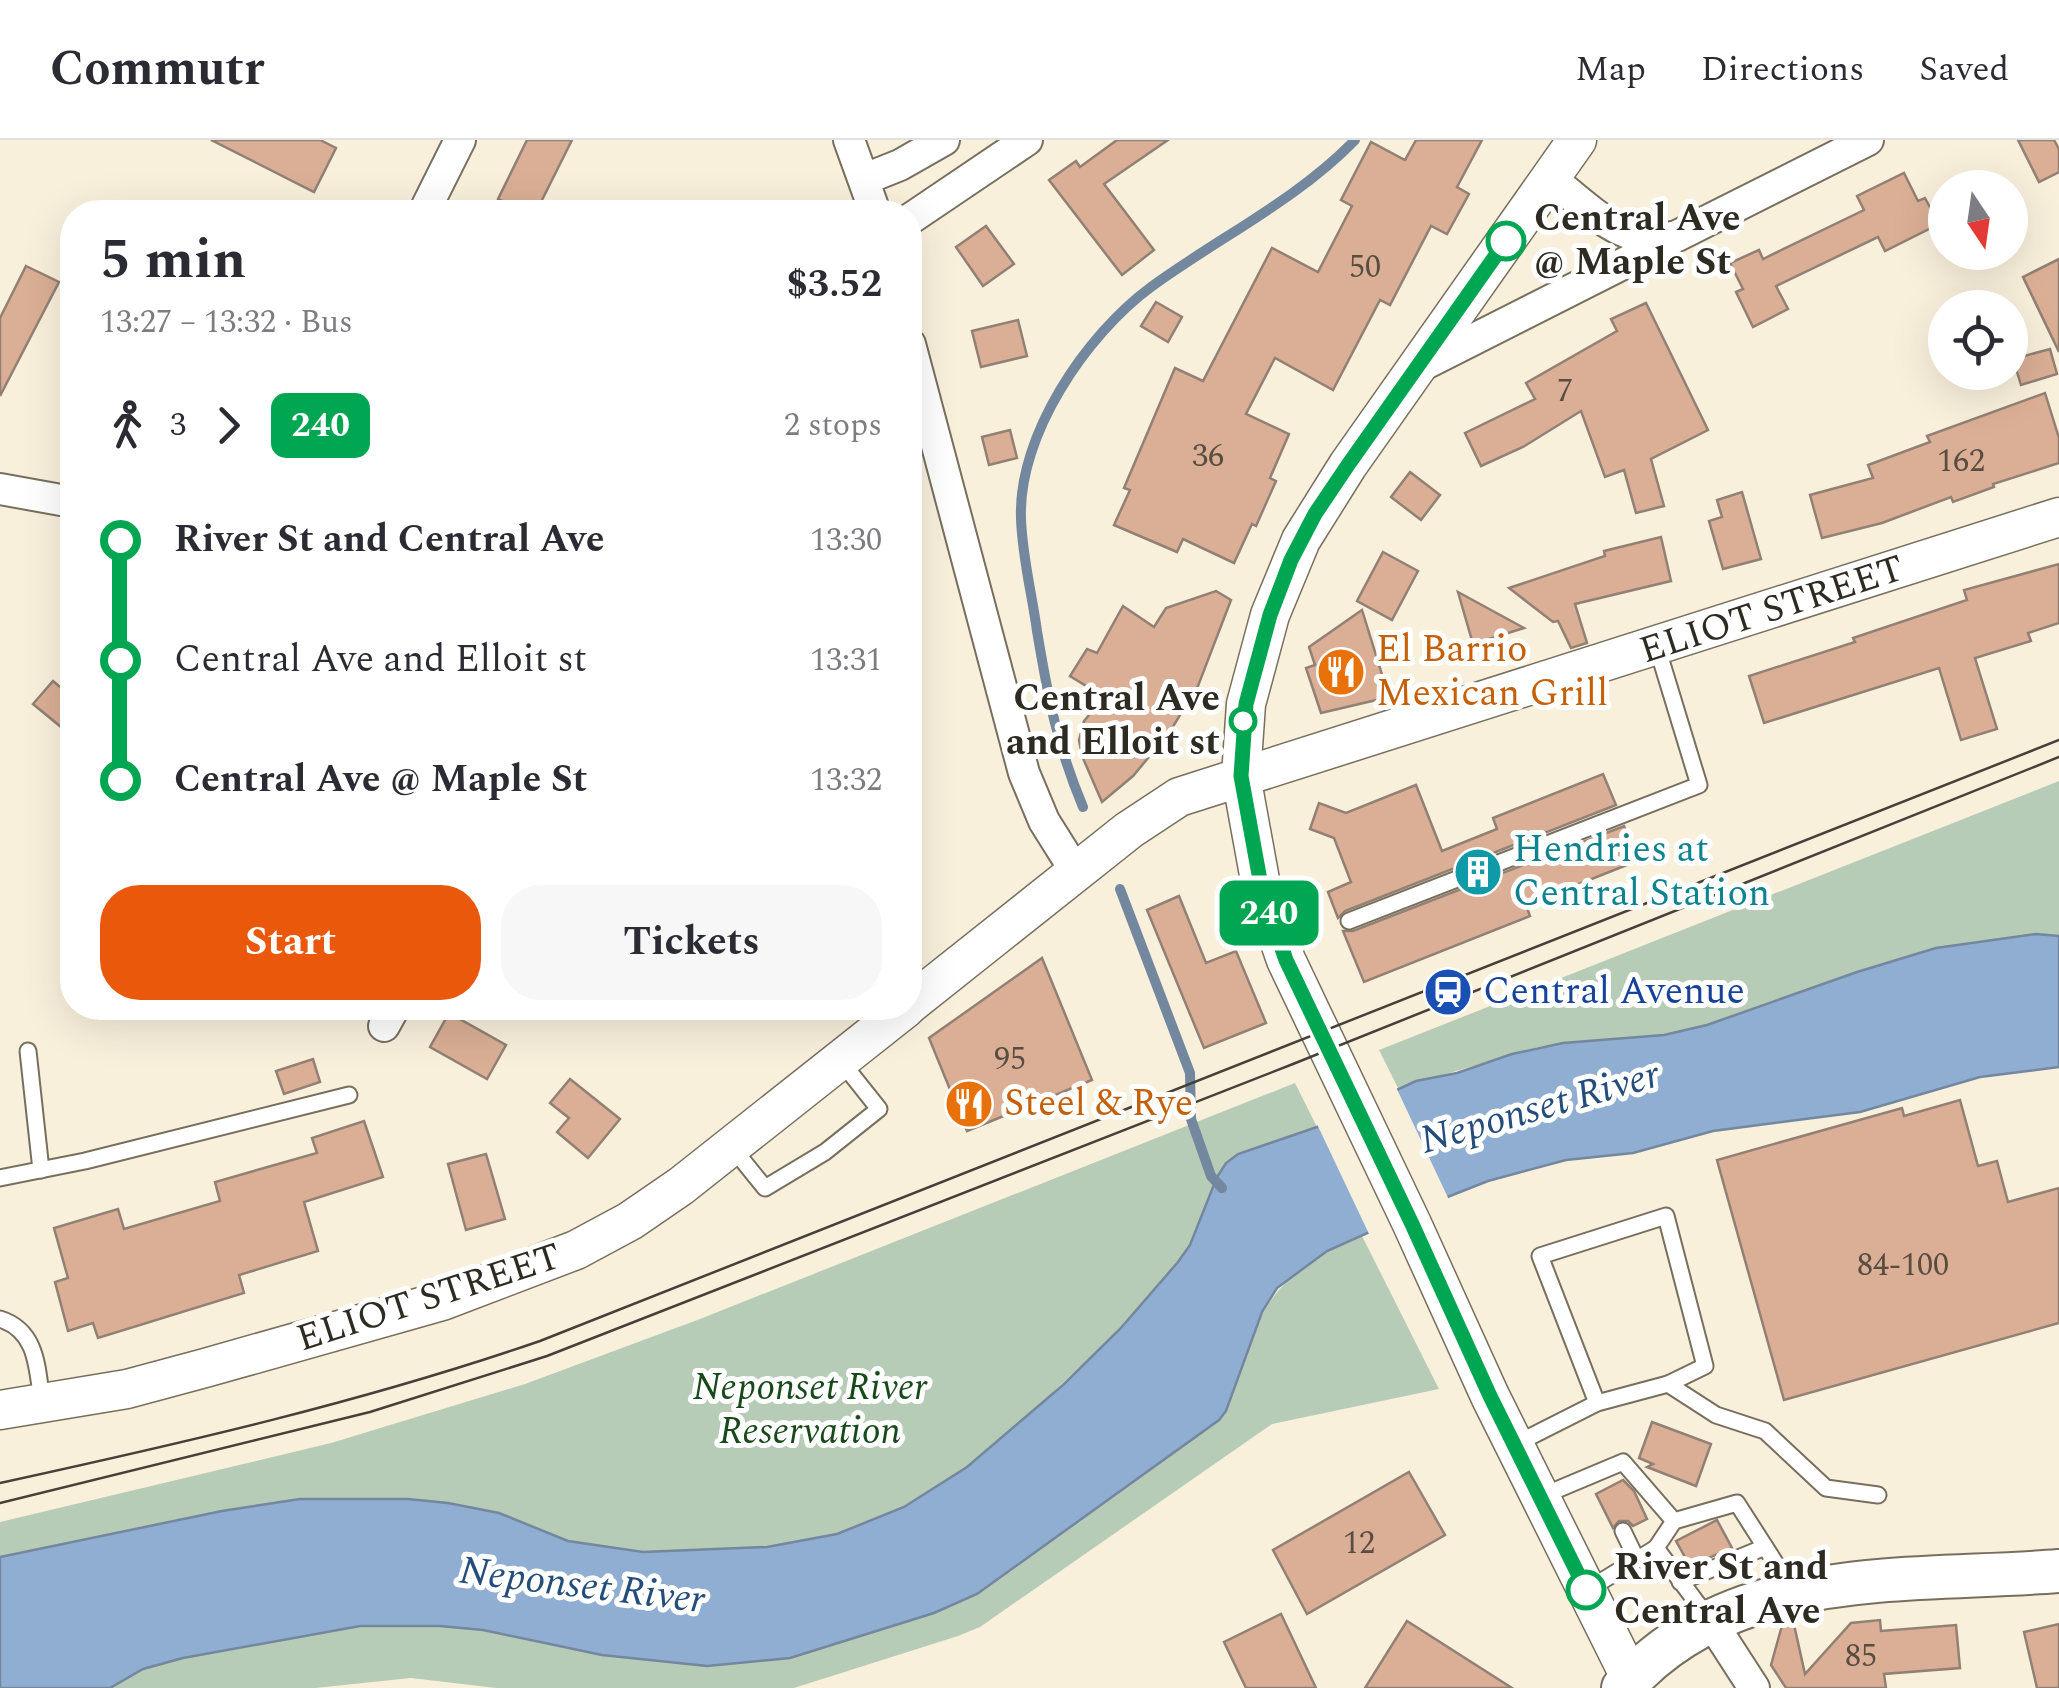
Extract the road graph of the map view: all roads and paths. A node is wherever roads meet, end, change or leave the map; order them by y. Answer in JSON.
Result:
{"nodes":[{"id":1,"x":460,"y":140,"type":"edge"},
{"id":2,"x":849,"y":140,"type":"edge"},
{"id":3,"x":944,"y":140,"type":"edge"},
{"id":4,"x":1027,"y":140,"type":"edge"},
{"id":5,"x":1868,"y":140,"type":"edge"},
{"id":6,"x":1561,"y":153,"type":"edge"},
{"id":7,"x":864,"y":179,"type":"junction"},
{"id":8,"x":430,"y":200,"type":"edge"},
{"id":9,"x":871,"y":200,"type":"edge"},
{"id":10,"x":922,"y":211,"type":"edge"},
{"id":11,"x":1677,"y":236,"type":"junction"},
{"id":12,"x":1417,"y":368,"type":"junction"},
{"id":13,"x":922,"y":389,"type":"edge"},
{"id":14,"x":0,"y":490,"type":"edge"},
{"id":15,"x":60,"y":500,"type":"edge"},
{"id":16,"x":2059,"y":517,"type":"edge"},
{"id":17,"x":1657,"y":647,"type":"junction"},
{"id":18,"x":1241,"y":776,"type":"junction"},
{"id":19,"x":1076,"y":872,"type":"junction"},
{"id":20,"x":1349,"y":921,"type":"dead end"},
{"id":21,"x":922,"y":988,"type":"edge"},
{"id":22,"x":882,"y":1020,"type":"edge"},
{"id":23,"x":28,"y":1051,"type":"dead end"},
{"id":24,"x":840,"y":1060,"type":"junction"},
{"id":25,"x":348,"y":1095,"type":"dead end"},
{"id":26,"x":731,"y":1146,"type":"junction"},
{"id":27,"x":41,"y":1170,"type":"junction"},
{"id":28,"x":0,"y":1178,"type":"edge"},
{"id":29,"x":0,"y":1319,"type":"edge"},
{"id":30,"x":1668,"y":1384,"type":"junction"},
{"id":31,"x":1597,"y":1403,"type":"junction"},
{"id":32,"x":42,"y":1404,"type":"junction"},
{"id":33,"x":0,"y":1410,"type":"edge"},
{"id":34,"x":1513,"y":1445,"type":"junction"},
{"id":35,"x":1878,"y":1495,"type":"dead end"},
{"id":36,"x":1540,"y":1498,"type":"junction"},
{"id":37,"x":1674,"y":1522,"type":"junction"},
{"id":38,"x":1623,"y":1531,"type":"dead end"},
{"id":39,"x":1765,"y":1547,"type":"junction"},
{"id":40,"x":1656,"y":1548,"type":"junction"},
{"id":41,"x":1636,"y":1558,"type":"junction"},
{"id":42,"x":2059,"y":1571,"type":"edge"},
{"id":43,"x":1680,"y":1582,"type":"junction"},
{"id":44,"x":1587,"y":1591,"type":"junction"},
{"id":45,"x":1794,"y":1592,"type":"junction"},
{"id":46,"x":1712,"y":1623,"type":"junction"},
{"id":47,"x":1627,"y":1683,"type":"edge"},
{"id":48,"x":1754,"y":1688,"type":"edge"}],
"edges":[{"from":1,"to":8,"type":"street"},
{"from":2,"to":7,"type":"street"},
{"from":3,"to":7,"type":"street"},
{"from":4,"to":10,"type":"street"},
{"from":5,"to":11,"type":"street"},
{"from":6,"to":11,"type":"street"},
{"from":6,"to":12,"type":"street"},
{"from":7,"to":9,"type":"street"},
{"from":11,"to":12,"type":"street"},
{"from":12,"to":18,"type":"street"},
{"from":13,"to":19,"type":"street"},
{"from":14,"to":15,"type":"street"},
{"from":16,"to":17,"type":"street","name":"ELIOT STREET"},
{"from":17,"to":18,"type":"street","name":"ELIOT STREET"},
{"from":17,"to":20,"type":"lane"},
{"from":18,"to":19,"type":"street","name":"ELIOT STREET"},
{"from":18,"to":34,"type":"street"},
{"from":19,"to":21,"type":"street","name":"ELIOT STREET"},
{"from":22,"to":24,"type":"street","name":"ELIOT STREET"},
{"from":23,"to":27,"type":"lane"},
{"from":24,"to":26,"type":"street","name":"ELIOT STREET"},
{"from":24,"to":26,"type":"lane"},
{"from":25,"to":27,"type":"lane"},
{"from":26,"to":32,"type":"street","name":"ELIOT STREET"},
{"from":27,"to":28,"type":"lane"},
{"from":29,"to":32,"type":"lane"},
{"from":30,"to":31,"type":"lane"},
{"from":30,"to":31,"type":"lane"},
{"from":30,"to":35,"type":"lane"},
{"from":31,"to":34,"type":"lane"},
{"from":32,"to":33,"type":"street","name":"ELIOT STREET"},
{"from":34,"to":36,"type":"street"},
{"from":36,"to":37,"type":"lane"},
{"from":36,"to":44,"type":"street"},
{"from":37,"to":39,"type":"lane"},
{"from":37,"to":40,"type":"lane"},
{"from":38,"to":41,"type":"lane"},
{"from":39,"to":43,"type":"lane"},
{"from":39,"to":45,"type":"lane"},
{"from":40,"to":41,"type":"lane"},
{"from":40,"to":43,"type":"lane"},
{"from":41,"to":44,"type":"lane"},
{"from":42,"to":45,"type":"main road"},
{"from":43,"to":46,"type":"lane"},
{"from":44,"to":47,"type":"street"},
{"from":45,"to":46,"type":"main road"},
{"from":46,"to":47,"type":"main road"},
{"from":46,"to":48,"type":"street"}]}
